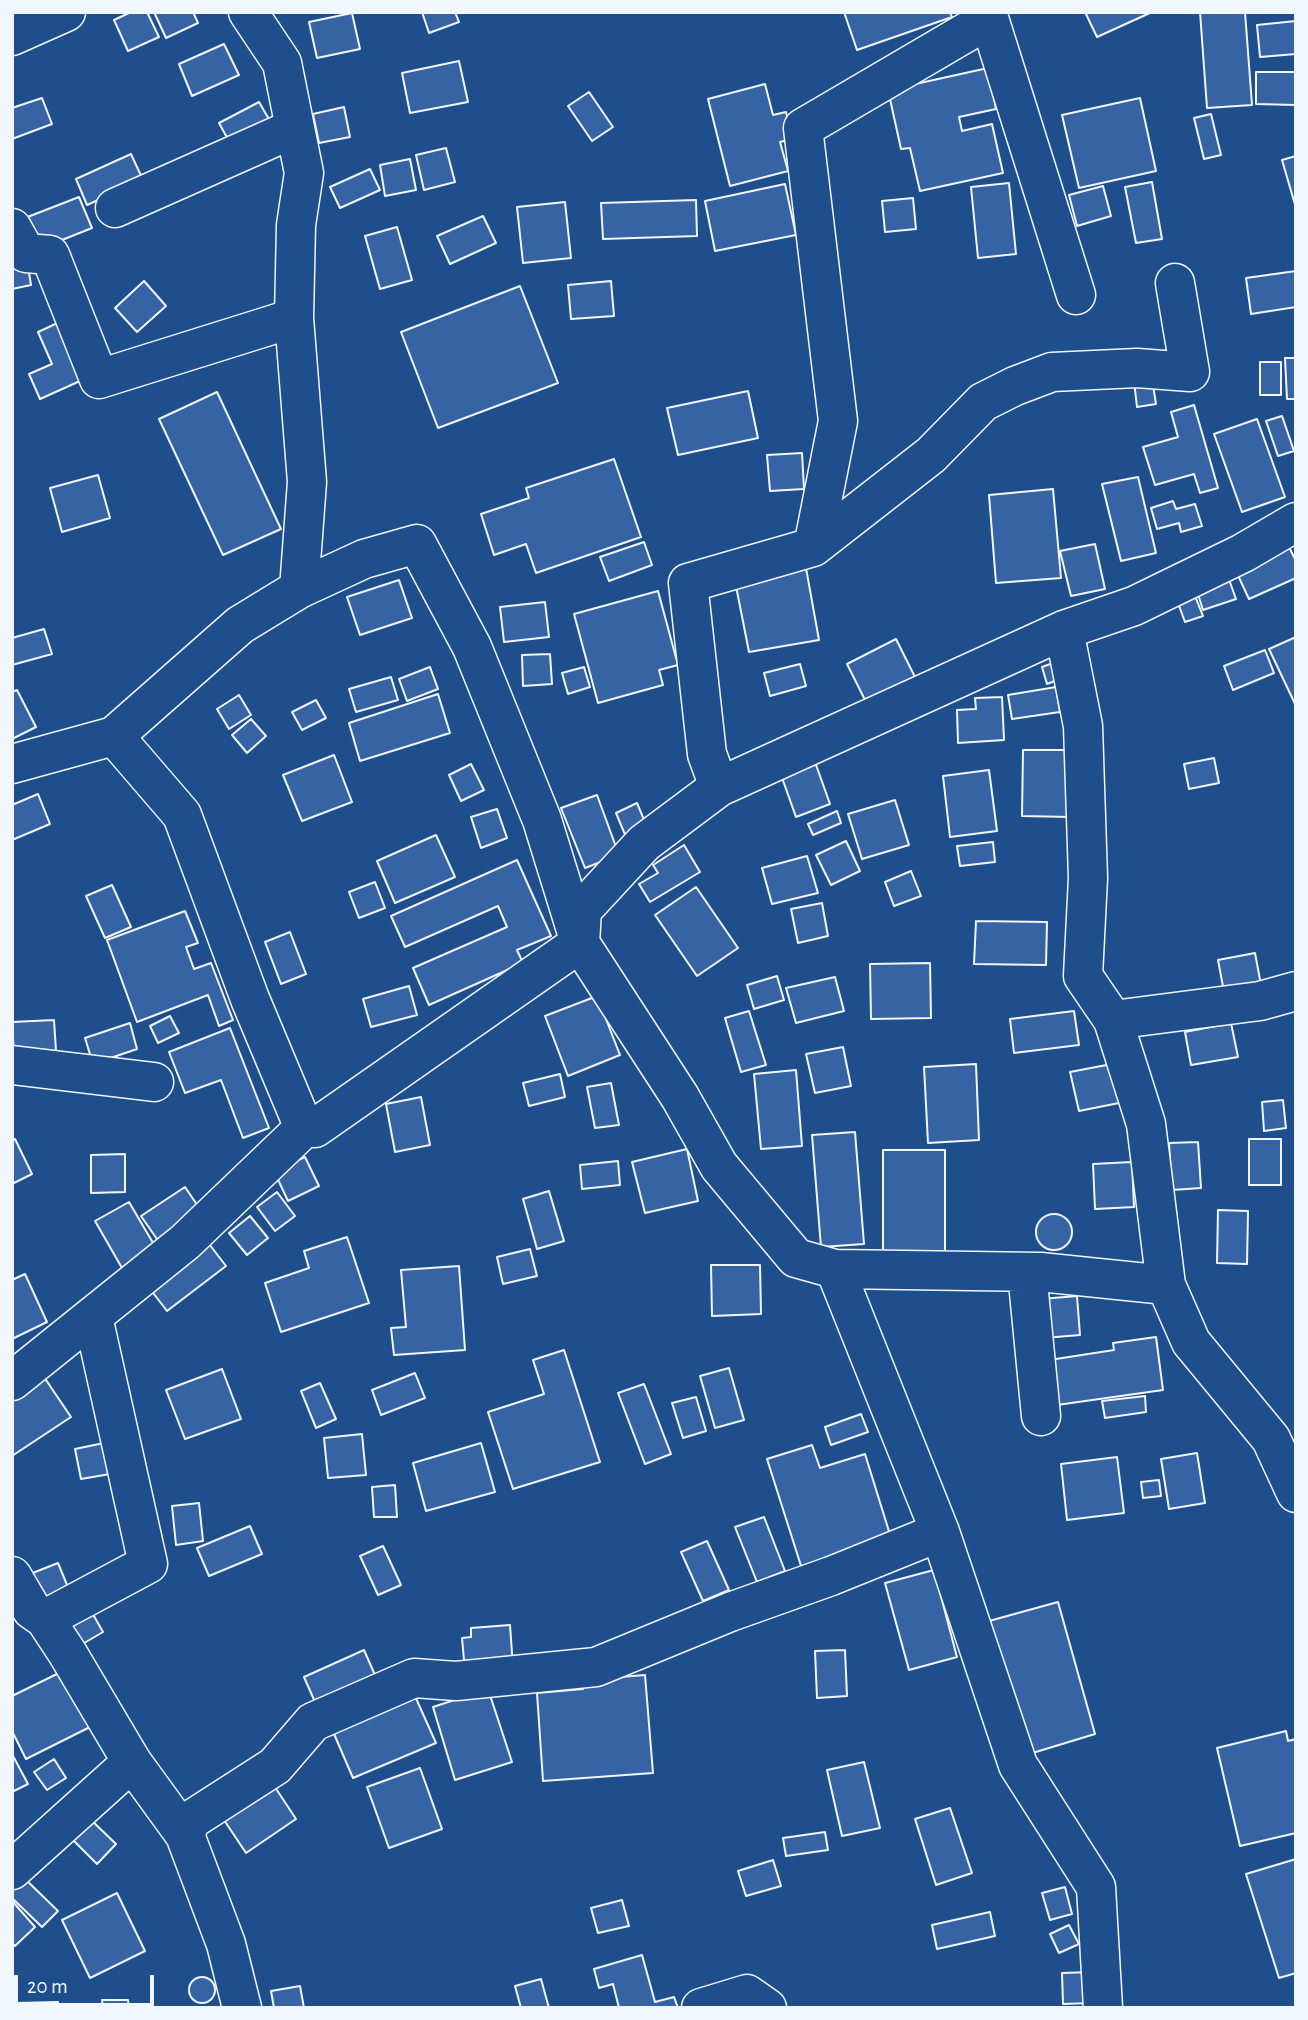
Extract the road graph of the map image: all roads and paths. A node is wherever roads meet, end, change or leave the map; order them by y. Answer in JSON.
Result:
{"nodes":[{"id":1,"x":66,"y":12,"type":"edge"},
{"id":2,"x":248,"y":12,"type":"edge"},
{"id":3,"x":988,"y":16,"type":"edge"},
{"id":4,"x":12,"y":36,"type":"edge"},
{"id":5,"x":295,"y":128,"type":"junction"},
{"id":6,"x":114,"y":208,"type":"dead end"},
{"id":7,"x":12,"y":228,"type":"edge"},
{"id":8,"x":1175,"y":283,"type":"dead end"},
{"id":9,"x":1076,"y":295,"type":"dead end"},
{"id":10,"x":294,"y":318,"type":"junction"},
{"id":11,"x":1296,"y":522,"type":"edge"},
{"id":12,"x":813,"y":547,"type":"junction"},
{"id":13,"x":299,"y":589,"type":"junction"},
{"id":14,"x":1064,"y":630,"type":"junction"},
{"id":15,"x":114,"y":736,"type":"junction"},
{"id":16,"x":12,"y":765,"type":"edge"},
{"id":17,"x":719,"y":787,"type":"junction"},
{"id":18,"x":580,"y":943,"type":"junction"},
{"id":19,"x":1296,"y":991,"type":"edge"},
{"id":20,"x":1113,"y":1020,"type":"junction"},
{"id":21,"x":12,"y":1065,"type":"edge"},
{"id":22,"x":154,"y":1082,"type":"dead end"},
{"id":23,"x":304,"y":1128,"type":"junction"},
{"id":24,"x":835,"y":1269,"type":"junction"},
{"id":25,"x":1027,"y":1272,"type":"junction"},
{"id":26,"x":1166,"y":1285,"type":"junction"},
{"id":27,"x":93,"y":1318,"type":"junction"},
{"id":28,"x":12,"y":1381,"type":"edge"},
{"id":29,"x":1041,"y":1416,"type":"dead end"},
{"id":30,"x":1296,"y":1493,"type":"edge"},
{"id":31,"x":940,"y":1532,"type":"junction"},
{"id":32,"x":12,"y":1576,"type":"edge"},
{"id":33,"x":45,"y":1619,"type":"junction"},
{"id":34,"x":132,"y":1762,"type":"junction"},
{"id":35,"x":186,"y":1835,"type":"junction"},
{"id":36,"x":12,"y":1870,"type":"edge"},
{"id":37,"x":242,"y":2008,"type":"edge"},
{"id":38,"x":701,"y":2008,"type":"edge"},
{"id":39,"x":767,"y":2008,"type":"edge"},
{"id":40,"x":1103,"y":2008,"type":"edge"}],
"edges":[{"from":1,"to":4,"type":"street"},
{"from":2,"to":5,"type":"street"},
{"from":3,"to":9,"type":"street"},
{"from":3,"to":12,"type":"street"},
{"from":5,"to":6,"type":"street"},
{"from":5,"to":10,"type":"street"},
{"from":7,"to":10,"type":"street"},
{"from":8,"to":12,"type":"street"},
{"from":10,"to":13,"type":"street"},
{"from":11,"to":14,"type":"street"},
{"from":12,"to":17,"type":"street"},
{"from":13,"to":15,"type":"street"},
{"from":13,"to":18,"type":"street"},
{"from":14,"to":17,"type":"street"},
{"from":14,"to":20,"type":"street"},
{"from":15,"to":16,"type":"street"},
{"from":15,"to":23,"type":"street"},
{"from":17,"to":18,"type":"street"},
{"from":18,"to":23,"type":"street"},
{"from":18,"to":24,"type":"street"},
{"from":19,"to":20,"type":"street"},
{"from":20,"to":26,"type":"street"},
{"from":21,"to":22,"type":"street"},
{"from":23,"to":27,"type":"street"},
{"from":24,"to":25,"type":"street"},
{"from":24,"to":31,"type":"street"},
{"from":25,"to":26,"type":"street"},
{"from":25,"to":29,"type":"street"},
{"from":26,"to":30,"type":"street"},
{"from":27,"to":28,"type":"street"},
{"from":27,"to":33,"type":"street"},
{"from":31,"to":35,"type":"street"},
{"from":31,"to":40,"type":"street"},
{"from":32,"to":33,"type":"street"},
{"from":33,"to":34,"type":"street"},
{"from":34,"to":35,"type":"street"},
{"from":34,"to":36,"type":"street"},
{"from":35,"to":37,"type":"street"},
{"from":38,"to":39,"type":"street"}]}
